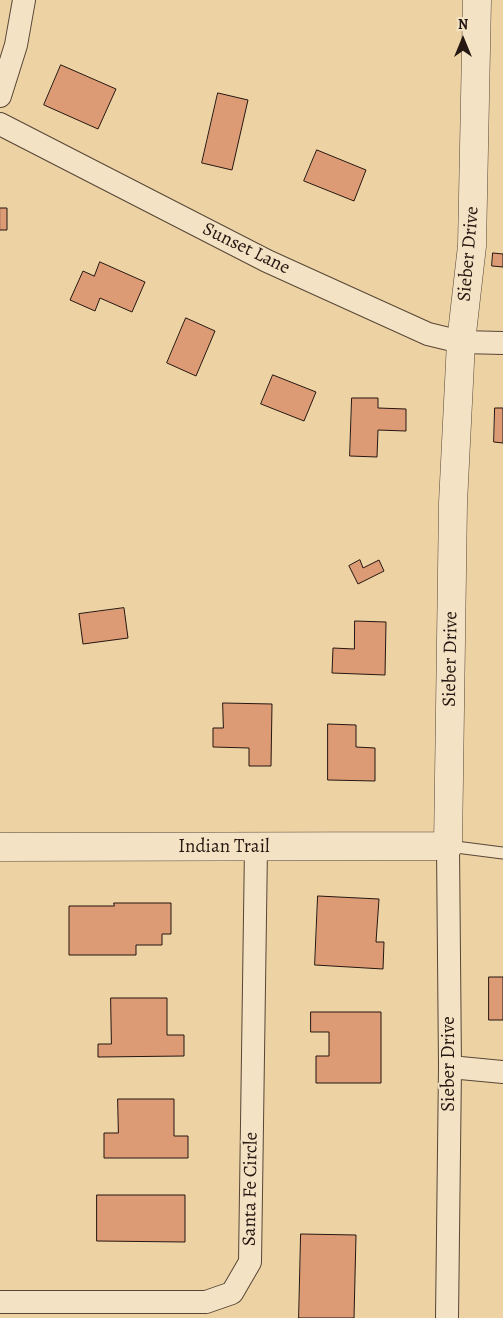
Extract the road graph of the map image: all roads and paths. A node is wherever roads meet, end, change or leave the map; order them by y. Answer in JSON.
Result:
{"nodes":[{"id":1,"x":24,"y":0,"type":"edge"},
{"id":2,"x":477,"y":0,"type":"edge"},
{"id":3,"x":0,"y":96,"type":"edge"},
{"id":4,"x":0,"y":124,"type":"edge"},
{"id":5,"x":461,"y":342,"type":"junction"},
{"id":6,"x":503,"y":344,"type":"edge"},
{"id":7,"x":448,"y":846,"type":"junction"},
{"id":8,"x":0,"y":847,"type":"edge"},
{"id":9,"x":256,"y":847,"type":"junction"},
{"id":10,"x":503,"y":853,"type":"edge"},
{"id":11,"x":450,"y":1067,"type":"junction"},
{"id":12,"x":503,"y":1072,"type":"edge"},
{"id":13,"x":0,"y":1302,"type":"edge"},
{"id":14,"x":448,"y":1318,"type":"edge"}],
"edges":[{"from":1,"to":3,"type":"street"},
{"from":2,"to":5,"type":"street","name":"Sieber Drive"},
{"from":4,"to":5,"type":"street","name":"Sunset Lane"},
{"from":5,"to":6,"type":"street","name":"Sunset Lane"},
{"from":5,"to":7,"type":"street","name":"Sieber Drive"},
{"from":7,"to":9,"type":"street","name":"Indian Trail"},
{"from":7,"to":10,"type":"lane"},
{"from":7,"to":11,"type":"street","name":"Sieber Drive"},
{"from":8,"to":9,"type":"street","name":"Indian Trail"},
{"from":9,"to":13,"type":"street","name":"Santa Fe Circle"},
{"from":11,"to":12,"type":"street"},
{"from":11,"to":14,"type":"street","name":"Sieber Drive"}]}
